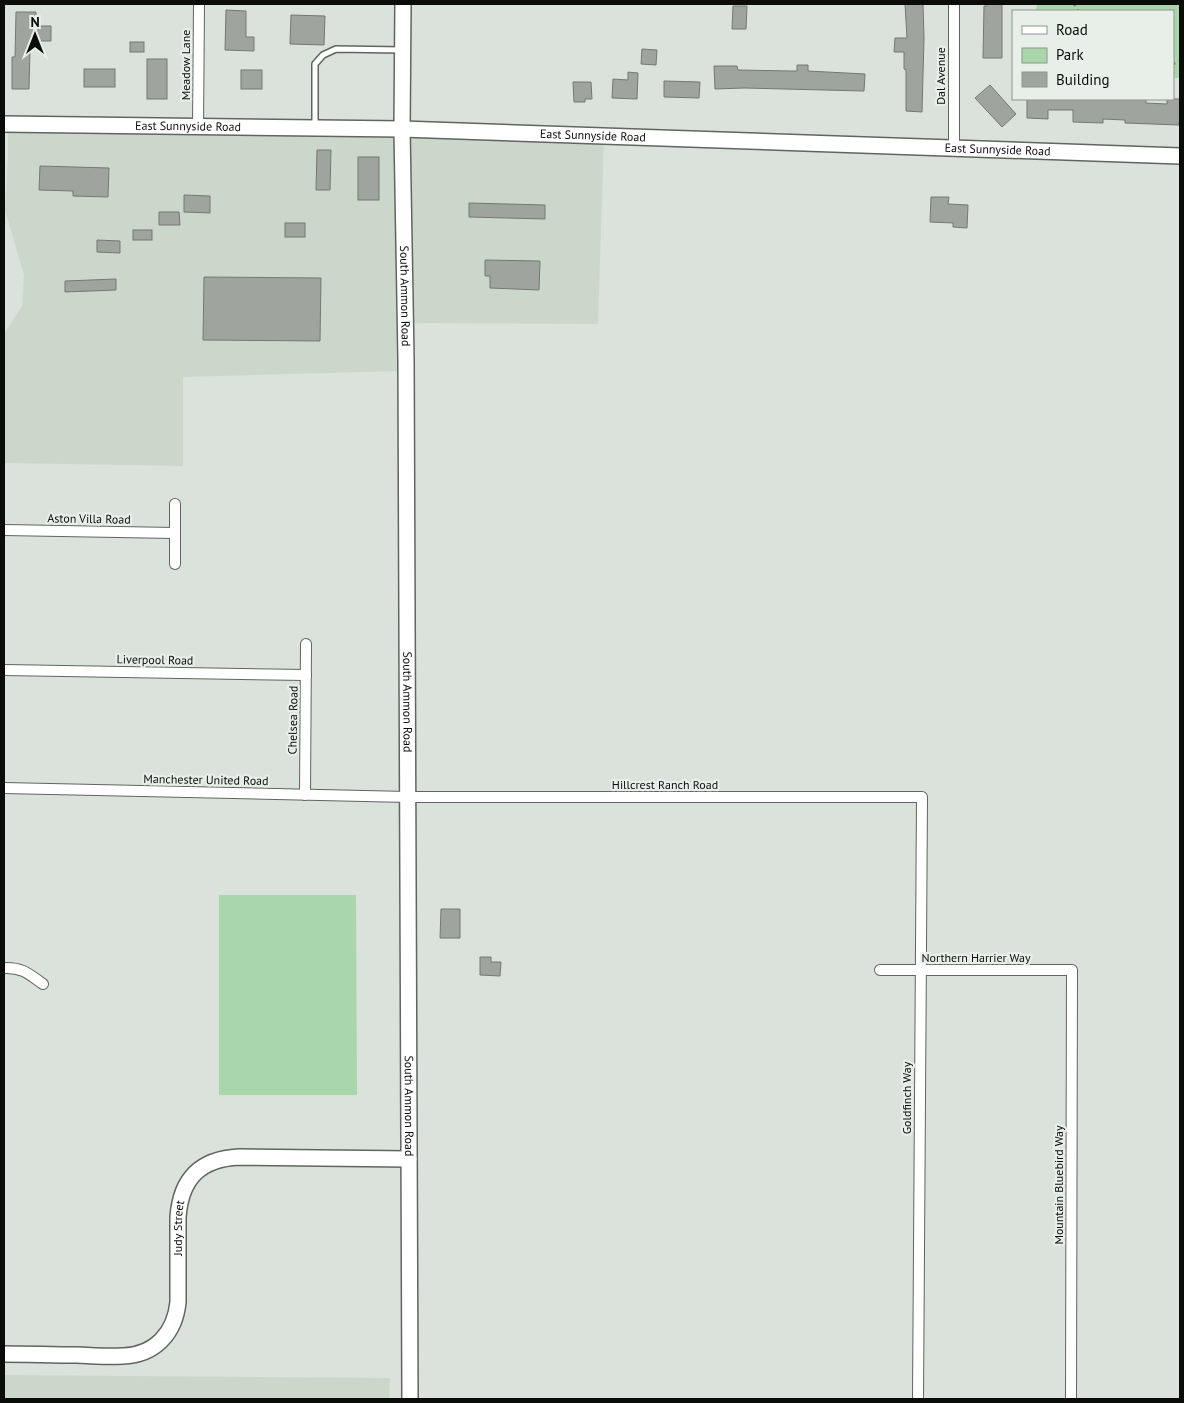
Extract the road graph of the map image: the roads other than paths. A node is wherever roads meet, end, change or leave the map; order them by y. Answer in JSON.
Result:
{"nodes":[{"id":1,"x":199,"y":4,"type":"edge"},
{"id":2,"x":402,"y":4,"type":"edge"},
{"id":3,"x":954,"y":4,"type":"edge"},
{"id":4,"x":402,"y":50,"type":"junction"},
{"id":5,"x":4,"y":124,"type":"edge"},
{"id":6,"x":198,"y":127,"type":"junction"},
{"id":7,"x":315,"y":128,"type":"junction"},
{"id":8,"x":402,"y":129,"type":"junction"},
{"id":9,"x":954,"y":148,"type":"junction"},
{"id":10,"x":1180,"y":156,"type":"edge"},
{"id":11,"x":176,"y":504,"type":"dead end"},
{"id":12,"x":4,"y":530,"type":"edge"},
{"id":13,"x":175,"y":533,"type":"junction"},
{"id":14,"x":175,"y":564,"type":"dead end"},
{"id":15,"x":306,"y":644,"type":"dead end"},
{"id":16,"x":4,"y":670,"type":"edge"},
{"id":17,"x":306,"y":675,"type":"junction"},
{"id":18,"x":4,"y":788,"type":"edge"},
{"id":19,"x":305,"y":795,"type":"junction"},
{"id":20,"x":922,"y":797,"type":"joint"},
{"id":21,"x":408,"y":798,"type":"junction"},
{"id":22,"x":4,"y":968,"type":"edge"},
{"id":23,"x":880,"y":970,"type":"dead end"},
{"id":24,"x":920,"y":970,"type":"junction"},
{"id":25,"x":1072,"y":970,"type":"joint"},
{"id":26,"x":43,"y":984,"type":"dead end"},
{"id":27,"x":409,"y":1159,"type":"junction"},
{"id":28,"x":4,"y":1354,"type":"edge"},
{"id":29,"x":410,"y":1399,"type":"edge"},
{"id":30,"x":918,"y":1399,"type":"edge"},
{"id":31,"x":1071,"y":1399,"type":"edge"}],
"edges":[{"from":1,"to":6,"type":"street","name":"Meadow Lane"},
{"from":2,"to":4,"type":"street","name":"South Ammon Road"},
{"from":3,"to":9,"type":"street","name":"Dal Avenue"},
{"from":4,"to":7,"type":"lane"},
{"from":4,"to":8,"type":"street","name":"South Ammon Road"},
{"from":5,"to":6,"type":"street","name":"East Sunnyside Road"},
{"from":6,"to":7,"type":"street","name":"East Sunnyside Road"},
{"from":7,"to":8,"type":"street","name":"East Sunnyside Road"},
{"from":8,"to":9,"type":"street","name":"East Sunnyside Road"},
{"from":8,"to":21,"type":"street","name":"South Ammon Road"},
{"from":9,"to":10,"type":"street","name":"East Sunnyside Road"},
{"from":11,"to":13,"type":"street"},
{"from":12,"to":13,"type":"street","name":"Aston Villa Road"},
{"from":13,"to":14,"type":"street"},
{"from":15,"to":17,"type":"street","name":"Chelsea Road"},
{"from":16,"to":17,"type":"street","name":"Liverpool Road"},
{"from":17,"to":19,"type":"street","name":"Chelsea Road"},
{"from":18,"to":19,"type":"street","name":"Manchester United Road"},
{"from":19,"to":21,"type":"street","name":"Manchester United Road"},
{"from":20,"to":21,"type":"street","name":"Hillcrest Ranch Road"},
{"from":20,"to":24,"type":"street","name":"Goldfinch Way"},
{"from":21,"to":27,"type":"street","name":"South Ammon Road"},
{"from":22,"to":26,"type":"street"},
{"from":23,"to":24,"type":"street","name":"Northern Harrier Way"},
{"from":24,"to":25,"type":"street","name":"Northern Harrier Way"},
{"from":24,"to":30,"type":"street","name":"Goldfinch Way"},
{"from":25,"to":31,"type":"street","name":"Mountain Bluebird Way"},
{"from":27,"to":28,"type":"street","name":"Judy Street"},
{"from":27,"to":29,"type":"street","name":"South Ammon Road"}]}
